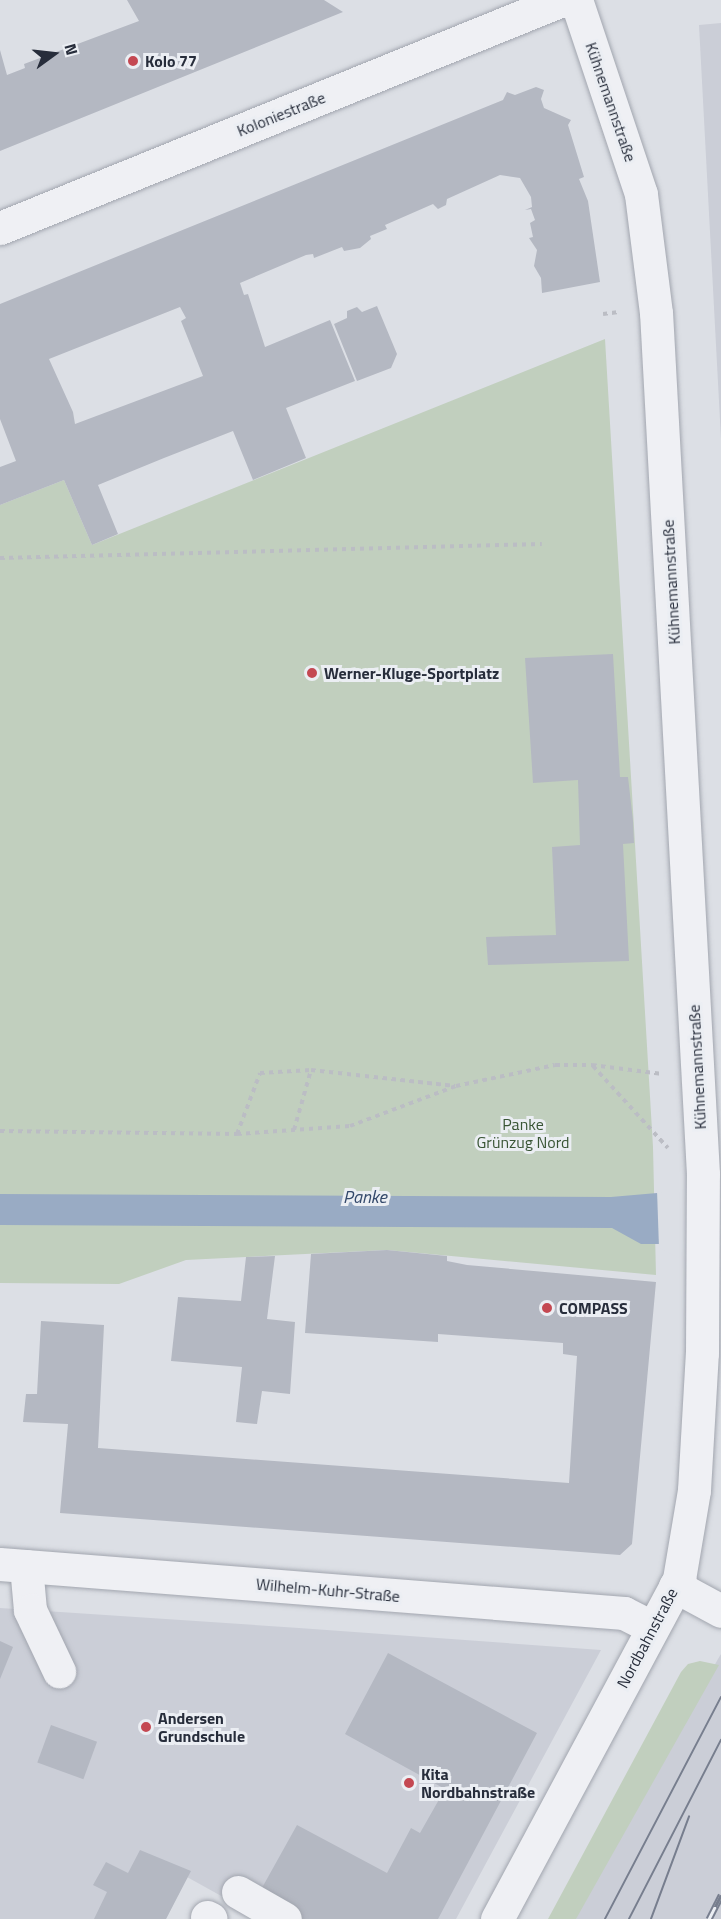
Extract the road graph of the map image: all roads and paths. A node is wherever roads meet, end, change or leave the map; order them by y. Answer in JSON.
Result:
{"nodes":[{"id":1,"x":562,"y":0,"type":"edge"},
{"id":2,"x":576,"y":0,"type":"edge"},
{"id":3,"x":0,"y":228,"type":"edge"},
{"id":4,"x":619,"y":312,"type":"dead end"},
{"id":5,"x":603,"y":314,"type":"dead end"},
{"id":6,"x":542,"y":544,"type":"dead end"},
{"id":7,"x":0,"y":558,"type":"edge"},
{"id":8,"x":592,"y":1065,"type":"junction"},
{"id":9,"x":311,"y":1070,"type":"junction"},
{"id":10,"x":662,"y":1074,"type":"dead end"},
{"id":11,"x":456,"y":1086,"type":"junction"},
{"id":12,"x":0,"y":1131,"type":"edge"},
{"id":13,"x":294,"y":1131,"type":"junction"},
{"id":14,"x":237,"y":1134,"type":"junction"},
{"id":15,"x":702,"y":1160,"type":"junction"},
{"id":16,"x":705,"y":1293,"type":"joint"},
{"id":17,"x":13,"y":1565,"type":"edge"},
{"id":18,"x":675,"y":1586,"type":"junction"},
{"id":19,"x":721,"y":1611,"type":"edge"},
{"id":20,"x":652,"y":1627,"type":"junction"},
{"id":21,"x":59,"y":1671,"type":"dead end"},
{"id":22,"x":238,"y":1892,"type":"dead end"},
{"id":23,"x":285,"y":1919,"type":"edge"},
{"id":24,"x":497,"y":1919,"type":"edge"}],
"edges":[{"from":1,"to":3,"type":"street","name":"Koloniestraße"},
{"from":2,"to":15,"type":"street","name":"Kühnemannstraße"},
{"from":4,"to":5,"type":"path"},
{"from":6,"to":7,"type":"path"},
{"from":8,"to":10,"type":"path"},
{"from":8,"to":11,"type":"path"},
{"from":8,"to":15,"type":"path"},
{"from":9,"to":11,"type":"path"},
{"from":9,"to":13,"type":"path"},
{"from":9,"to":14,"type":"path"},
{"from":11,"to":13,"type":"path"},
{"from":12,"to":14,"type":"path"},
{"from":13,"to":14,"type":"path"},
{"from":15,"to":16,"type":"street","name":"Kühnemannstraße"},
{"from":16,"to":18,"type":"street","name":"Nordbahnstraße"},
{"from":17,"to":20,"type":"street","name":"Wilhelm-Kuhr-Straße"},
{"from":17,"to":21,"type":"street"},
{"from":18,"to":19,"type":"street"},
{"from":18,"to":20,"type":"street","name":"Nordbahnstraße"},
{"from":20,"to":24,"type":"street","name":"Nordbahnstraße"},
{"from":22,"to":23,"type":"street"}]}
